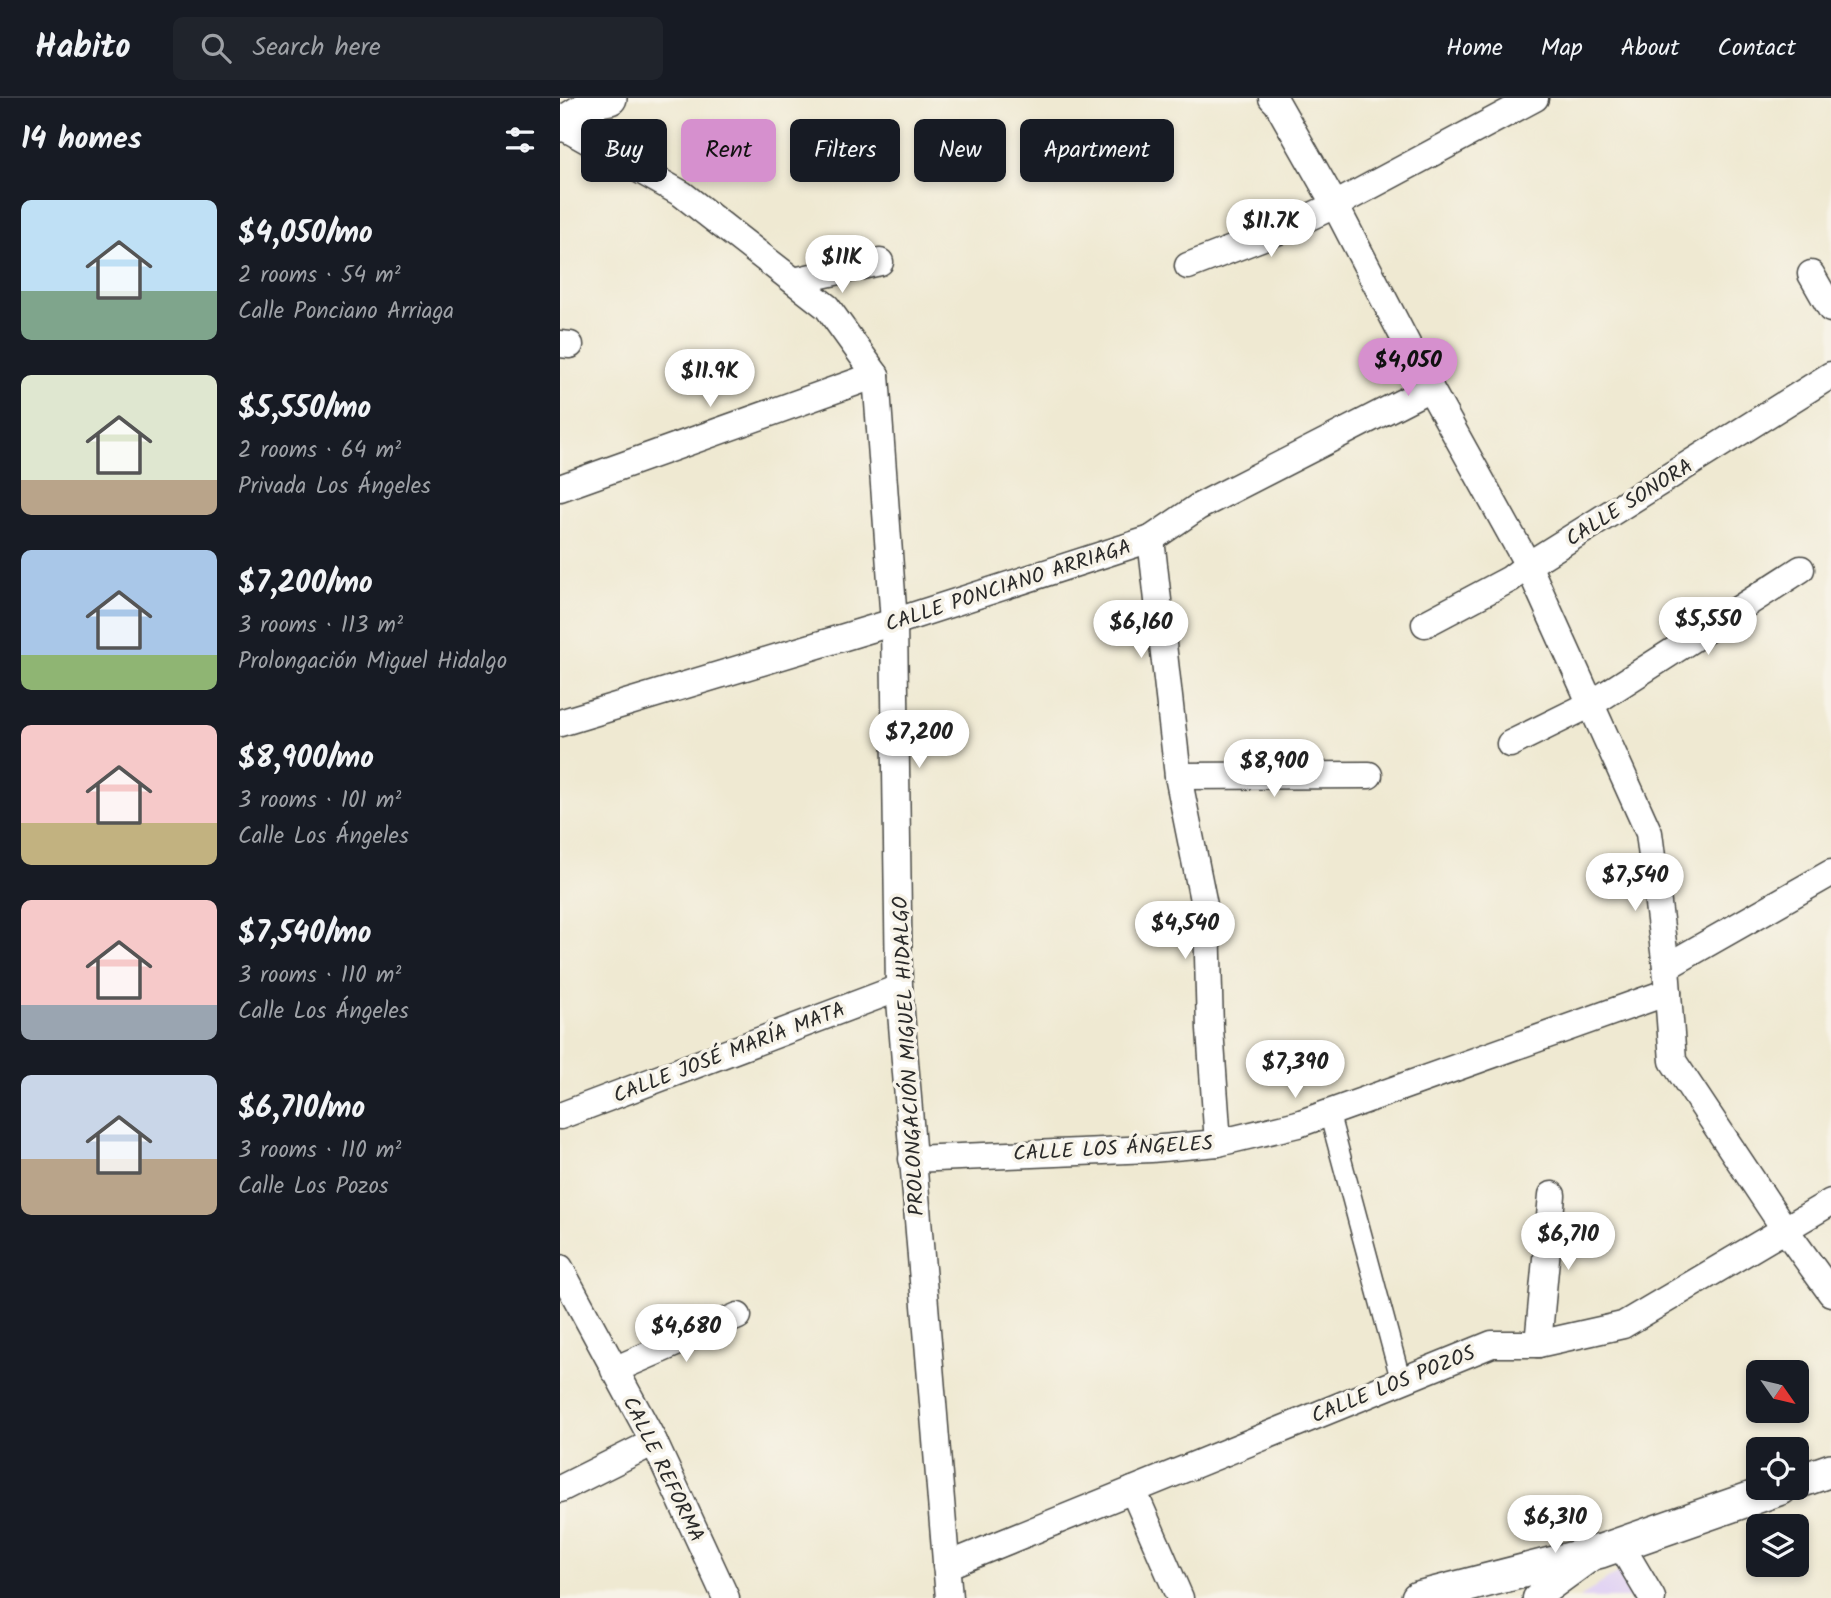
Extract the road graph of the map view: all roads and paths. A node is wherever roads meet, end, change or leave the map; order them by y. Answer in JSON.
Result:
{"nodes":[{"id":1,"x":610,"y":98,"type":"edge"},
{"id":2,"x":1272,"y":98,"type":"edge"},
{"id":3,"x":1535,"y":98,"type":"edge"},
{"id":4,"x":560,"y":125,"type":"edge"},
{"id":5,"x":1335,"y":205,"type":"junction"},
{"id":6,"x":880,"y":262,"type":"dead end"},
{"id":7,"x":1188,"y":266,"type":"dead end"},
{"id":8,"x":1811,"y":274,"type":"dead end"},
{"id":9,"x":794,"y":281,"type":"junction"},
{"id":10,"x":1831,"y":309,"type":"edge"},
{"id":11,"x":876,"y":375,"type":"junction"},
{"id":12,"x":1831,"y":375,"type":"edge"},
{"id":13,"x":1430,"y":388,"type":"junction"},
{"id":14,"x":560,"y":488,"type":"edge"},
{"id":15,"x":1151,"y":540,"type":"junction"},
{"id":16,"x":1528,"y":565,"type":"junction"},
{"id":17,"x":1801,"y":569,"type":"dead end"},
{"id":18,"x":894,"y":622,"type":"junction"},
{"id":19,"x":1425,"y":624,"type":"dead end"},
{"id":20,"x":1591,"y":704,"type":"junction"},
{"id":21,"x":560,"y":723,"type":"edge"},
{"id":22,"x":1510,"y":744,"type":"dead end"},
{"id":23,"x":1369,"y":775,"type":"dead end"},
{"id":24,"x":1178,"y":776,"type":"junction"},
{"id":25,"x":1831,"y":873,"type":"edge"},
{"id":26,"x":1667,"y":979,"type":"junction"},
{"id":27,"x":899,"y":988,"type":"junction"},
{"id":28,"x":1329,"y":1113,"type":"junction"},
{"id":29,"x":560,"y":1116,"type":"edge"},
{"id":30,"x":1218,"y":1143,"type":"junction"},
{"id":31,"x":912,"y":1159,"type":"junction"},
{"id":32,"x":1552,"y":1195,"type":"dead end"},
{"id":33,"x":1831,"y":1202,"type":"edge"},
{"id":34,"x":1784,"y":1228,"type":"junction"},
{"id":35,"x":562,"y":1276,"type":"edge"},
{"id":36,"x":1831,"y":1293,"type":"edge"},
{"id":37,"x":738,"y":1315,"type":"dead end"},
{"id":38,"x":1538,"y":1344,"type":"junction"},
{"id":39,"x":614,"y":1370,"type":"junction"},
{"id":40,"x":1401,"y":1381,"type":"junction"},
{"id":41,"x":654,"y":1442,"type":"junction"},
{"id":42,"x":1831,"y":1470,"type":"edge"},
{"id":43,"x":1809,"y":1478,"type":"edge"},
{"id":44,"x":560,"y":1489,"type":"edge"},
{"id":45,"x":1133,"y":1490,"type":"junction"},
{"id":46,"x":1746,"y":1500,"type":"edge"},
{"id":47,"x":1610,"y":1547,"type":"junction"},
{"id":48,"x":946,"y":1566,"type":"junction"},
{"id":49,"x":726,"y":1598,"type":"edge"},
{"id":50,"x":949,"y":1598,"type":"edge"},
{"id":51,"x":1180,"y":1598,"type":"edge"},
{"id":52,"x":1418,"y":1598,"type":"edge"},
{"id":53,"x":1536,"y":1598,"type":"edge"},
{"id":54,"x":1652,"y":1598,"type":"edge"}],
"edges":[{"from":1,"to":4,"type":"street"},
{"from":2,"to":5,"type":"street"},
{"from":3,"to":5,"type":"street"},
{"from":4,"to":9,"type":"street"},
{"from":5,"to":7,"type":"street"},
{"from":5,"to":13,"type":"street"},
{"from":6,"to":9,"type":"street"},
{"from":8,"to":10,"type":"street"},
{"from":9,"to":11,"type":"street"},
{"from":11,"to":14,"type":"street"},
{"from":11,"to":18,"type":"street","name":"PROLONGACIÓN MIGUEL HIDALGO"},
{"from":12,"to":16,"type":"street","name":"CALLE SONORA"},
{"from":13,"to":15,"type":"street","name":"CALLE PONCIANO ARRIAGA"},
{"from":13,"to":16,"type":"street"},
{"from":15,"to":18,"type":"street","name":"CALLE PONCIANO ARRIAGA"},
{"from":15,"to":24,"type":"street"},
{"from":16,"to":19,"type":"street","name":"CALLE SONORA"},
{"from":16,"to":20,"type":"street"},
{"from":17,"to":20,"type":"street"},
{"from":18,"to":21,"type":"street","name":"CALLE PONCIANO ARRIAGA"},
{"from":18,"to":27,"type":"street","name":"PROLONGACIÓN MIGUEL HIDALGO"},
{"from":20,"to":22,"type":"street"},
{"from":20,"to":26,"type":"street"},
{"from":23,"to":24,"type":"street"},
{"from":24,"to":30,"type":"street"},
{"from":25,"to":26,"type":"street","name":"CALLE LOS ÁNGELES"},
{"from":26,"to":28,"type":"street","name":"CALLE LOS ÁNGELES"},
{"from":26,"to":34,"type":"street"},
{"from":27,"to":29,"type":"street","name":"CALLE JOSÉ MARÍA MATA"},
{"from":27,"to":31,"type":"street","name":"PROLONGACIÓN MIGUEL HIDALGO"},
{"from":28,"to":30,"type":"street","name":"CALLE LOS ÁNGELES"},
{"from":28,"to":40,"type":"street"},
{"from":30,"to":31,"type":"street","name":"CALLE LOS ÁNGELES"},
{"from":31,"to":48,"type":"street","name":"PROLONGACIÓN MIGUEL HIDALGO"},
{"from":32,"to":38,"type":"street"},
{"from":33,"to":34,"type":"street","name":"CALLE LOS POZOS"},
{"from":34,"to":36,"type":"street"},
{"from":34,"to":38,"type":"street","name":"CALLE LOS POZOS"},
{"from":35,"to":39,"type":"street","name":"CALLE REFORMA"},
{"from":37,"to":39,"type":"street"},
{"from":38,"to":40,"type":"street","name":"CALLE LOS POZOS"},
{"from":39,"to":41,"type":"street","name":"CALLE REFORMA"},
{"from":40,"to":45,"type":"street","name":"CALLE LOS POZOS"},
{"from":41,"to":44,"type":"street"},
{"from":41,"to":49,"type":"street","name":"CALLE REFORMA"},
{"from":42,"to":43,"type":"street"},
{"from":45,"to":48,"type":"street","name":"CALLE LOS POZOS"},
{"from":45,"to":51,"type":"street"},
{"from":46,"to":47,"type":"street"},
{"from":47,"to":52,"type":"street"},
{"from":47,"to":53,"type":"street"},
{"from":47,"to":54,"type":"street"},
{"from":48,"to":50,"type":"street","name":"PROLONGACIÓN MIGUEL HIDALGO"}]}
